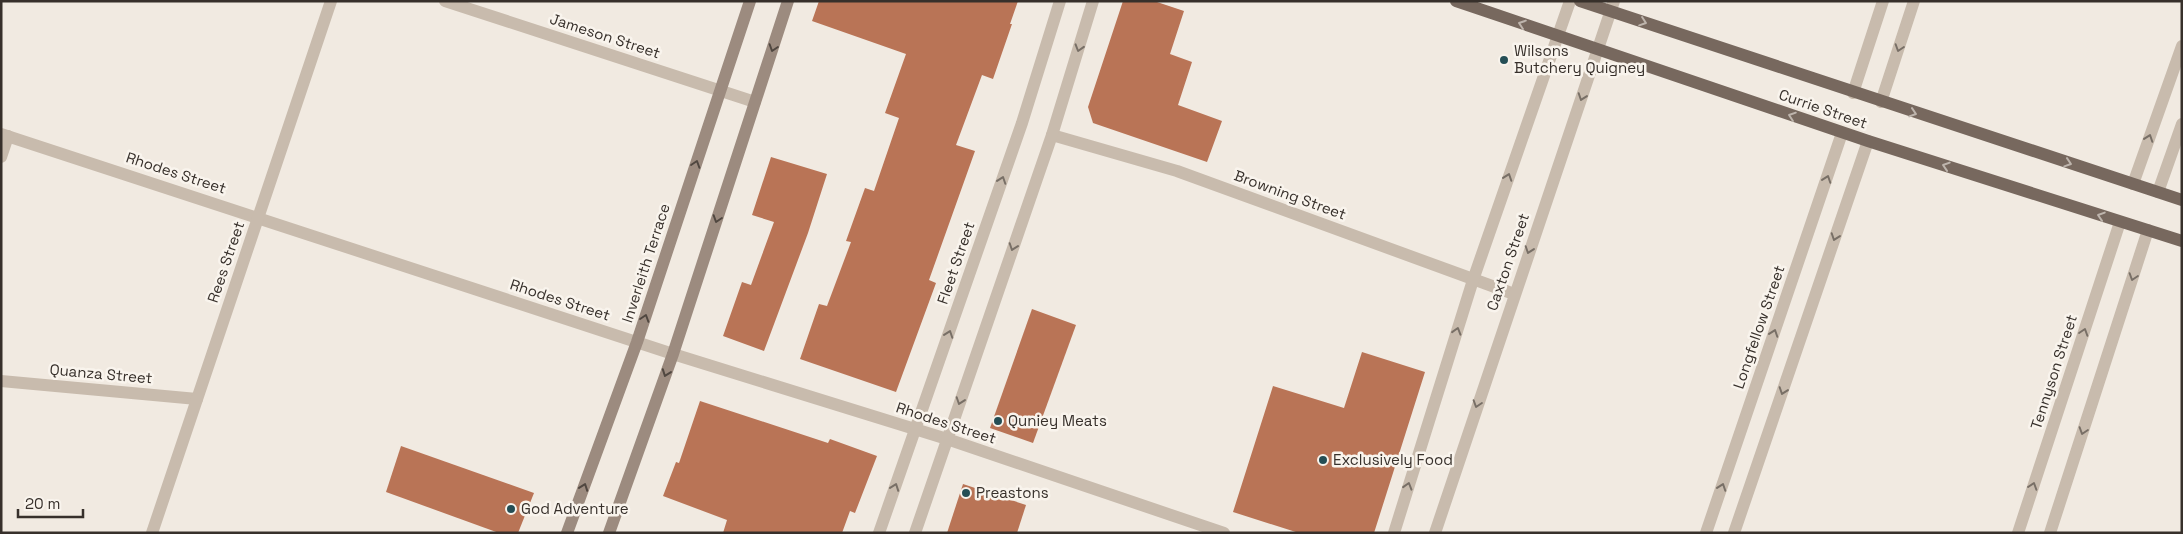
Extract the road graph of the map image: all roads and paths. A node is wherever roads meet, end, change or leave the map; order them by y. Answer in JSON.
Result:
{"nodes":[{"id":1,"x":331,"y":1,"type":"edge"},
{"id":2,"x":445,"y":1,"type":"edge"},
{"id":3,"x":750,"y":1,"type":"edge"},
{"id":4,"x":788,"y":1,"type":"edge"},
{"id":5,"x":1060,"y":1,"type":"edge"},
{"id":6,"x":1093,"y":1,"type":"edge"},
{"id":7,"x":1456,"y":1,"type":"edge"},
{"id":8,"x":1570,"y":1,"type":"edge"},
{"id":9,"x":1580,"y":1,"type":"edge"},
{"id":10,"x":1883,"y":1,"type":"edge"},
{"id":11,"x":1914,"y":1,"type":"edge"},
{"id":12,"x":473,"y":5,"type":"edge"},
{"id":13,"x":1612,"y":6,"type":"edge"},
{"id":14,"x":1556,"y":36,"type":"junction"},
{"id":15,"x":2182,"y":46,"type":"edge"},
{"id":16,"x":1598,"y":50,"type":"junction"},
{"id":17,"x":721,"y":90,"type":"junction"},
{"id":18,"x":1853,"y":93,"type":"junction"},
{"id":19,"x":755,"y":102,"type":"junction"},
{"id":20,"x":1881,"y":102,"type":"junction"},
{"id":21,"x":2182,"y":124,"type":"edge"},
{"id":22,"x":1842,"y":132,"type":"junction"},
{"id":23,"x":5,"y":135,"type":"edge"},
{"id":24,"x":1052,"y":135,"type":"junction"},
{"id":25,"x":1868,"y":141,"type":"junction"},
{"id":26,"x":1,"y":157,"type":"edge"},
{"id":27,"x":2133,"y":184,"type":"junction"},
{"id":28,"x":2158,"y":192,"type":"junction"},
{"id":29,"x":2182,"y":200,"type":"edge"},
{"id":30,"x":258,"y":217,"type":"junction"},
{"id":31,"x":2120,"y":222,"type":"junction"},
{"id":32,"x":2148,"y":230,"type":"junction"},
{"id":33,"x":2182,"y":241,"type":"edge"},
{"id":34,"x":1473,"y":280,"type":"junction"},
{"id":35,"x":1514,"y":294,"type":"junction"},
{"id":36,"x":637,"y":342,"type":"junction"},
{"id":37,"x":673,"y":354,"type":"junction"},
{"id":38,"x":1,"y":381,"type":"edge"},
{"id":39,"x":197,"y":399,"type":"junction"},
{"id":40,"x":916,"y":430,"type":"junction"},
{"id":41,"x":947,"y":439,"type":"junction"},
{"id":42,"x":152,"y":533,"type":"edge"},
{"id":43,"x":567,"y":533,"type":"edge"},
{"id":44,"x":609,"y":533,"type":"edge"},
{"id":45,"x":879,"y":533,"type":"edge"},
{"id":46,"x":915,"y":533,"type":"edge"},
{"id":47,"x":1224,"y":533,"type":"edge"},
{"id":48,"x":1394,"y":533,"type":"edge"},
{"id":49,"x":1435,"y":533,"type":"edge"},
{"id":50,"x":1706,"y":533,"type":"edge"},
{"id":51,"x":1734,"y":533,"type":"edge"},
{"id":52,"x":2018,"y":533,"type":"edge"},
{"id":53,"x":2050,"y":533,"type":"edge"}],
"edges":[{"from":1,"to":30,"type":"street","name":"Rees Street"},
{"from":2,"to":12,"type":"street","name":"Jameson Street"},
{"from":3,"to":17,"type":"street","name":"Inverleith Terrace"},
{"from":4,"to":19,"type":"street","one_way":true},
{"from":40,"to":5,"type":"street","name":"Fleet Street","one_way":true},
{"from":6,"to":24,"type":"street","one_way":true},
{"from":14,"to":7,"type":"main road","name":"Currie Street","one_way":true},
{"from":8,"to":14,"type":"street","name":"Caxton Street"},
{"from":9,"to":13,"type":"main road","name":"Currie Street"},
{"from":10,"to":18,"type":"street"},
{"from":11,"to":20,"type":"street","one_way":true},
{"from":12,"to":17,"type":"street","name":"Jameson Street"},
{"from":13,"to":16,"type":"street","name":"Caxton Street"},
{"from":13,"to":18,"type":"main road","name":"Currie Street","one_way":true},
{"from":14,"to":16,"type":"main road","name":"Currie Street"},
{"from":34,"to":14,"type":"street","name":"Caxton Street","one_way":true},
{"from":27,"to":15,"type":"street","one_way":true},
{"from":22,"to":16,"type":"main road","name":"Currie Street","one_way":true},
{"from":16,"to":35,"type":"street","name":"Caxton Street","one_way":true},
{"from":17,"to":19,"type":"street","name":"Jameson Street"},
{"from":36,"to":17,"type":"street","name":"Inverleith Terrace","one_way":true},
{"from":18,"to":20,"type":"main road","name":"Currie Street"},
{"from":19,"to":37,"type":"street","one_way":true},
{"from":20,"to":27,"type":"main road","name":"Currie Street","one_way":true},
{"from":21,"to":28,"type":"street"},
{"from":22,"to":25,"type":"main road","name":"Currie Street"},
{"from":50,"to":22,"type":"street","name":"Longfellow Street","one_way":true},
{"from":23,"to":26,"type":"street"},
{"from":23,"to":30,"type":"street","name":"Rhodes Street"},
{"from":24,"to":34,"type":"street","name":"Browning Street"},
{"from":24,"to":41,"type":"street","one_way":true},
{"from":31,"to":25,"type":"main road","name":"Currie Street","one_way":true},
{"from":25,"to":51,"type":"street","one_way":true},
{"from":27,"to":28,"type":"main road","name":"Currie Street"},
{"from":28,"to":29,"type":"main road","name":"Currie Street"},
{"from":30,"to":36,"type":"street","name":"Rhodes Street"},
{"from":30,"to":39,"type":"street","name":"Rees Street"},
{"from":31,"to":32,"type":"main road","name":"Currie Street"},
{"from":52,"to":31,"type":"street","name":"Tennyson Street","one_way":true},
{"from":32,"to":33,"type":"main road","name":"Currie Street"},
{"from":32,"to":53,"type":"street","one_way":true},
{"from":34,"to":35,"type":"street","name":"Browning Street"},
{"from":48,"to":34,"type":"street","name":"Caxton Street","one_way":true},
{"from":35,"to":49,"type":"street","name":"Caxton Street","one_way":true},
{"from":36,"to":37,"type":"street","name":"Rhodes Street"},
{"from":43,"to":36,"type":"street","name":"Inverleith Terrace","one_way":true},
{"from":37,"to":40,"type":"street","name":"Rhodes Street"},
{"from":37,"to":44,"type":"street","one_way":true},
{"from":38,"to":39,"type":"street","name":"Quanza Street"},
{"from":39,"to":42,"type":"street","name":"Rees Street"},
{"from":40,"to":41,"type":"street","name":"Rhodes Street"},
{"from":45,"to":40,"type":"street","name":"Fleet Street","one_way":true},
{"from":41,"to":46,"type":"street"},
{"from":41,"to":47,"type":"street","name":"Rhodes Street"}]}
